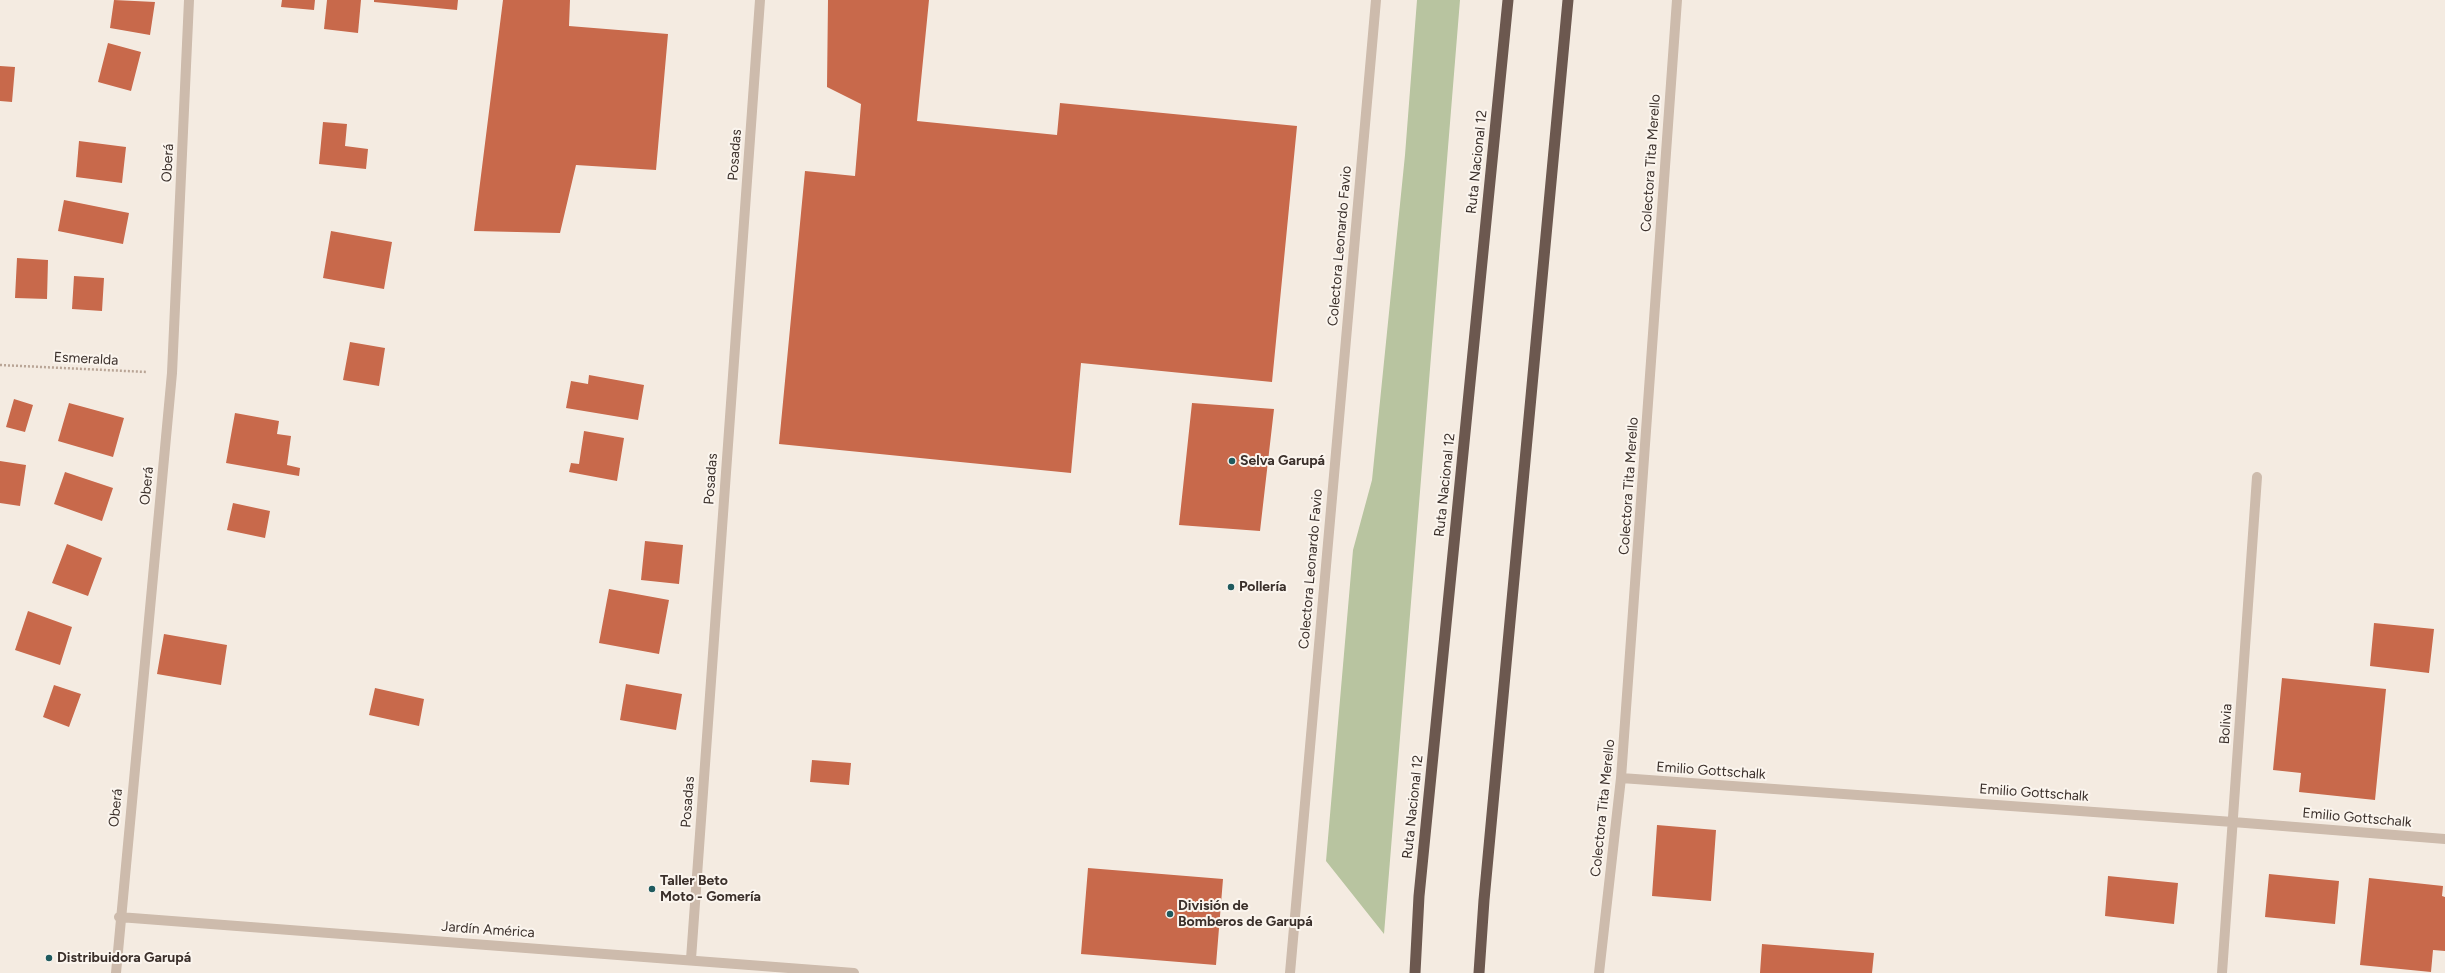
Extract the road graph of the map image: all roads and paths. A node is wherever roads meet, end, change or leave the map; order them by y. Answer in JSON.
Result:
{"nodes":[{"id":1,"x":189,"y":0,"type":"edge"},
{"id":2,"x":760,"y":0,"type":"edge"},
{"id":3,"x":1376,"y":0,"type":"edge"},
{"id":4,"x":1508,"y":0,"type":"edge"},
{"id":5,"x":1568,"y":0,"type":"edge"},
{"id":6,"x":1677,"y":0,"type":"edge"},
{"id":7,"x":0,"y":365,"type":"edge"},
{"id":8,"x":172,"y":374,"type":"junction"},
{"id":9,"x":2257,"y":477,"type":"dead end"},
{"id":10,"x":1621,"y":778,"type":"junction"},
{"id":11,"x":2233,"y":822,"type":"junction"},
{"id":12,"x":2445,"y":839,"type":"edge"},
{"id":13,"x":119,"y":917,"type":"junction"},
{"id":14,"x":690,"y":959,"type":"junction"},
{"id":15,"x":116,"y":973,"type":"edge"},
{"id":16,"x":854,"y":973,"type":"edge"},
{"id":17,"x":1290,"y":973,"type":"edge"},
{"id":18,"x":1414,"y":973,"type":"edge"},
{"id":19,"x":1480,"y":973,"type":"edge"},
{"id":20,"x":1599,"y":973,"type":"edge"},
{"id":21,"x":2222,"y":973,"type":"edge"}],
"edges":[{"from":1,"to":8,"type":"street","name":"Oberá"},
{"from":2,"to":14,"type":"street","name":"Posadas"},
{"from":3,"to":17,"type":"street","name":"Colectora Leonardo Favio"},
{"from":4,"to":18,"type":"highway","name":"Ruta Nacional 12"},
{"from":5,"to":19,"type":"highway"},
{"from":6,"to":10,"type":"street","name":"Colectora Tita Merello"},
{"from":7,"to":8,"type":"path","name":"Esmeralda"},
{"from":8,"to":13,"type":"street","name":"Oberá"},
{"from":9,"to":11,"type":"street","name":"Bolivia"},
{"from":10,"to":11,"type":"street","name":"Emilio Gottschalk"},
{"from":10,"to":20,"type":"street","name":"Colectora Tita Merello"},
{"from":11,"to":12,"type":"street","name":"Emilio Gottschalk"},
{"from":11,"to":21,"type":"street","name":"Bolivia"},
{"from":13,"to":14,"type":"street","name":"Jardín América"},
{"from":13,"to":15,"type":"street","name":"Oberá"},
{"from":14,"to":16,"type":"street","name":"Jardín América"}]}
